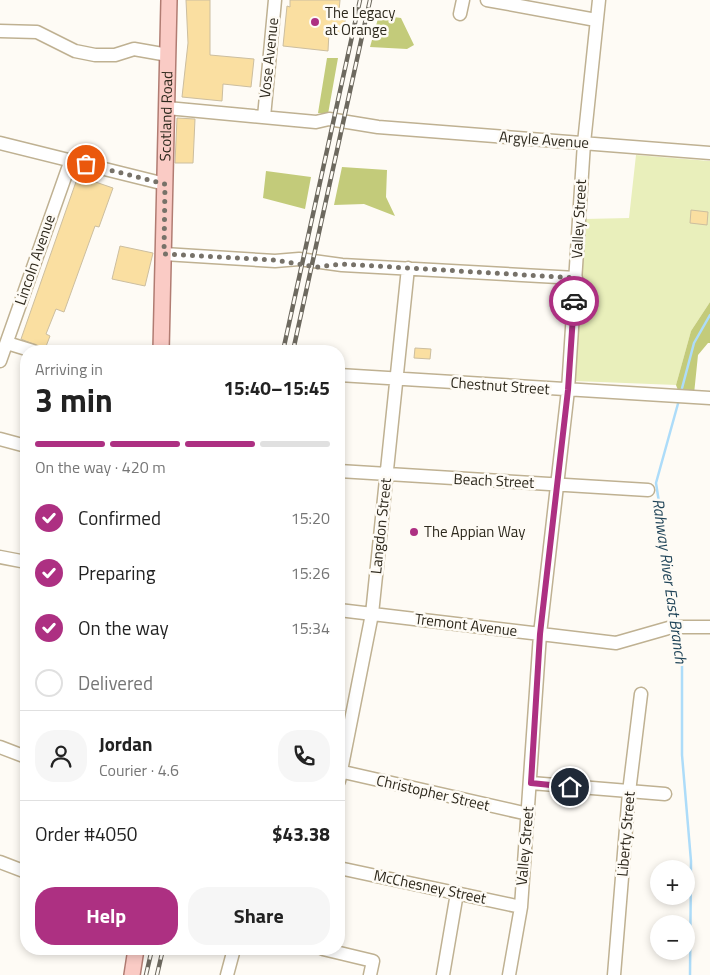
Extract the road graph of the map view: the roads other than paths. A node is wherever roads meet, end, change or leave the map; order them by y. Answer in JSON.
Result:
{"nodes":[{"id":1,"x":170,"y":0,"type":"edge"},
{"id":2,"x":275,"y":0,"type":"edge"},
{"id":3,"x":463,"y":0,"type":"edge"},
{"id":4,"x":487,"y":0,"type":"edge"},
{"id":5,"x":599,"y":0,"type":"edge"},
{"id":6,"x":460,"y":14,"type":"dead end"},
{"id":7,"x":596,"y":20,"type":"junction"},
{"id":8,"x":0,"y":31,"type":"edge"},
{"id":9,"x":168,"y":56,"type":"junction"},
{"id":10,"x":167,"y":108,"type":"junction"},
{"id":11,"x":264,"y":117,"type":"junction"},
{"id":12,"x":0,"y":143,"type":"edge"},
{"id":13,"x":584,"y":143,"type":"junction"},
{"id":14,"x":710,"y":153,"type":"edge"},
{"id":15,"x":71,"y":160,"type":"junction"},
{"id":16,"x":165,"y":184,"type":"junction"},
{"id":17,"x":164,"y":254,"type":"junction"},
{"id":18,"x":408,"y":268,"type":"junction"},
{"id":19,"x":576,"y":278,"type":"junction"},
{"id":20,"x":6,"y":343,"type":"junction"},
{"id":21,"x":161,"y":345,"type":"edge"},
{"id":22,"x":20,"y":347,"type":"edge"},
{"id":23,"x":0,"y":361,"type":"edge"},
{"id":24,"x":345,"y":375,"type":"edge"},
{"id":25,"x":396,"y":379,"type":"junction"},
{"id":26,"x":568,"y":390,"type":"junction"},
{"id":27,"x":710,"y":398,"type":"edge"},
{"id":28,"x":0,"y":439,"type":"edge"},
{"id":29,"x":20,"y":444,"type":"edge"},
{"id":30,"x":345,"y":471,"type":"edge"},
{"id":31,"x":387,"y":474,"type":"junction"},
{"id":32,"x":556,"y":484,"type":"junction"},
{"id":33,"x":648,"y":490,"type":"dead end"},
{"id":34,"x":0,"y":557,"type":"edge"},
{"id":35,"x":20,"y":561,"type":"edge"},
{"id":36,"x":345,"y":611,"type":"edge"},
{"id":37,"x":372,"y":614,"type":"junction"},
{"id":38,"x":710,"y":627,"type":"edge"},
{"id":39,"x":540,"y":634,"type":"junction"},
{"id":40,"x":641,"y":694,"type":"dead end"},
{"id":41,"x":345,"y":745,"type":"edge"},
{"id":42,"x":0,"y":747,"type":"edge"},
{"id":43,"x":20,"y":755,"type":"edge"},
{"id":44,"x":345,"y":775,"type":"edge"},
{"id":45,"x":531,"y":783,"type":"junction"},
{"id":46,"x":629,"y":792,"type":"junction"},
{"id":47,"x":665,"y":794,"type":"dead end"},
{"id":48,"x":528,"y":814,"type":"junction"},
{"id":49,"x":0,"y":862,"type":"edge"},
{"id":50,"x":345,"y":869,"type":"edge"},
{"id":51,"x":20,"y":870,"type":"edge"},
{"id":52,"x":457,"y":893,"type":"junction"},
{"id":53,"x":520,"y":907,"type":"junction"},
{"id":54,"x":345,"y":954,"type":"edge"},
{"id":55,"x":135,"y":955,"type":"edge"},
{"id":56,"x":232,"y":955,"type":"edge"},
{"id":57,"x":132,"y":975,"type":"edge"},
{"id":58,"x":227,"y":975,"type":"edge"},
{"id":59,"x":370,"y":975,"type":"edge"},
{"id":60,"x":443,"y":975,"type":"edge"},
{"id":61,"x":509,"y":975,"type":"edge"},
{"id":62,"x":614,"y":975,"type":"edge"}],
"edges":[{"from":1,"to":9,"type":"main road","name":"Scotland Road"},
{"from":2,"to":11,"type":"street","name":"Vose Avenue"},
{"from":3,"to":6,"type":"street"},
{"from":4,"to":7,"type":"street"},
{"from":5,"to":7,"type":"street","name":"Valley Street"},
{"from":7,"to":13,"type":"street","name":"Valley Street"},
{"from":8,"to":9,"type":"street"},
{"from":9,"to":10,"type":"main road","name":"Scotland Road"},
{"from":10,"to":11,"type":"street","name":"Argyle Avenue"},
{"from":10,"to":16,"type":"main road","name":"Scotland Road"},
{"from":11,"to":13,"type":"street","name":"Argyle Avenue"},
{"from":12,"to":15,"type":"street"},
{"from":13,"to":14,"type":"street","name":"Argyle Avenue"},
{"from":13,"to":19,"type":"street","name":"Valley Street"},
{"from":15,"to":16,"type":"street"},
{"from":15,"to":20,"type":"street","name":"Lincoln Avenue"},
{"from":16,"to":17,"type":"main road","name":"Scotland Road"},
{"from":17,"to":18,"type":"street"},
{"from":17,"to":21,"type":"main road","name":"Scotland Road"},
{"from":18,"to":19,"type":"street"},
{"from":18,"to":25,"type":"street","name":"Langdon Street"},
{"from":19,"to":26,"type":"street","name":"Valley Street"},
{"from":20,"to":22,"type":"street"},
{"from":20,"to":23,"type":"street","name":"Lincoln Avenue"},
{"from":24,"to":25,"type":"street","name":"Chestnut Street"},
{"from":25,"to":26,"type":"street","name":"Chestnut Street"},
{"from":25,"to":31,"type":"street","name":"Langdon Street"},
{"from":26,"to":27,"type":"street","name":"Chestnut Street"},
{"from":26,"to":32,"type":"street","name":"Valley Street"},
{"from":28,"to":29,"type":"street"},
{"from":30,"to":31,"type":"street","name":"Beach Street"},
{"from":31,"to":32,"type":"street","name":"Beach Street"},
{"from":31,"to":37,"type":"street","name":"Langdon Street"},
{"from":32,"to":33,"type":"street","name":"Beach Street"},
{"from":32,"to":39,"type":"street","name":"Valley Street"},
{"from":34,"to":35,"type":"street"},
{"from":36,"to":37,"type":"street","name":"Tremont Avenue"},
{"from":37,"to":39,"type":"street","name":"Tremont Avenue"},
{"from":37,"to":41,"type":"street","name":"Langdon Street"},
{"from":38,"to":39,"type":"street","name":"Tremont Avenue"},
{"from":39,"to":45,"type":"street","name":"Valley Street"},
{"from":40,"to":46,"type":"street","name":"Liberty Street"},
{"from":42,"to":43,"type":"street"},
{"from":44,"to":48,"type":"street","name":"Christopher Street"},
{"from":45,"to":46,"type":"street"},
{"from":45,"to":48,"type":"street","name":"Valley Street"},
{"from":46,"to":47,"type":"street"},
{"from":46,"to":62,"type":"street","name":"Liberty Street"},
{"from":48,"to":53,"type":"street","name":"Valley Street"},
{"from":49,"to":51,"type":"street"},
{"from":50,"to":52,"type":"street","name":"McChesney Street"},
{"from":52,"to":53,"type":"street","name":"McChesney Street"},
{"from":52,"to":60,"type":"street"},
{"from":53,"to":61,"type":"street","name":"Valley Street"},
{"from":54,"to":59,"type":"street"},
{"from":55,"to":57,"type":"main road"},
{"from":56,"to":58,"type":"street"}]}
